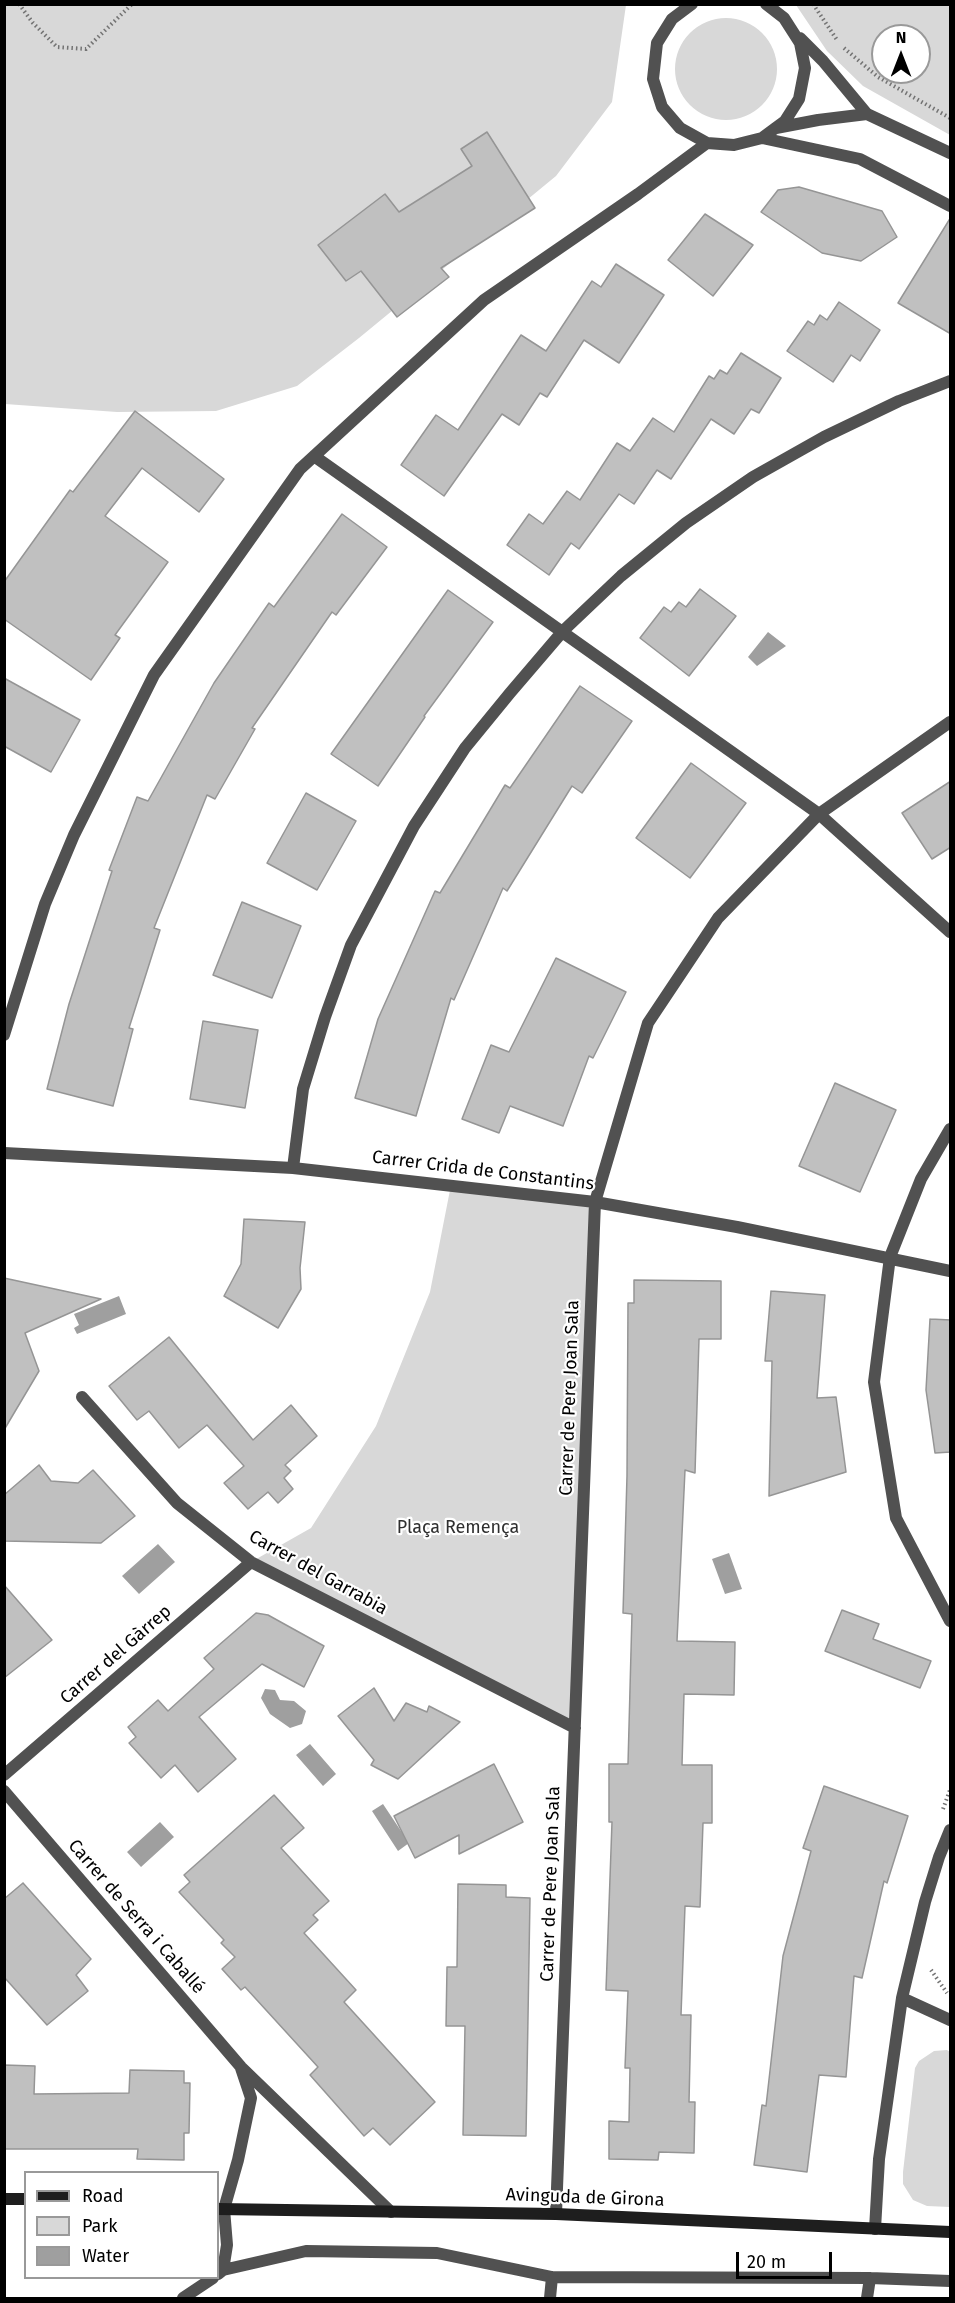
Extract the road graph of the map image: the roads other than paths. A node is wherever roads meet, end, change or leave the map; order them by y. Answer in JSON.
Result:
{"nodes":[{"id":1,"x":692,"y":4,"type":"edge"},
{"id":2,"x":766,"y":4,"type":"edge"},
{"id":3,"x":792,"y":29,"type":"junction"},
{"id":4,"x":867,"y":114,"type":"junction"},
{"id":5,"x":775,"y":129,"type":"junction"},
{"id":6,"x":762,"y":138,"type":"junction"},
{"id":7,"x":707,"y":143,"type":"junction"},
{"id":8,"x":951,"y":153,"type":"edge"},
{"id":9,"x":951,"y":206,"type":"edge"},
{"id":10,"x":951,"y":381,"type":"edge"},
{"id":11,"x":314,"y":456,"type":"junction"},
{"id":12,"x":563,"y":632,"type":"junction"},
{"id":13,"x":951,"y":722,"type":"edge"},
{"id":14,"x":819,"y":814,"type":"junction"},
{"id":15,"x":951,"y":932,"type":"edge"},
{"id":16,"x":4,"y":1035,"type":"edge"},
{"id":17,"x":951,"y":1129,"type":"edge"},
{"id":18,"x":4,"y":1153,"type":"edge"},
{"id":19,"x":292,"y":1168,"type":"junction"},
{"id":20,"x":595,"y":1202,"type":"junction"},
{"id":21,"x":890,"y":1257,"type":"junction"},
{"id":22,"x":951,"y":1271,"type":"edge"},
{"id":23,"x":82,"y":1397,"type":"dead end"},
{"id":24,"x":251,"y":1562,"type":"junction"},
{"id":25,"x":951,"y":1621,"type":"edge"},
{"id":26,"x":575,"y":1728,"type":"junction"},
{"id":27,"x":4,"y":1775,"type":"edge"},
{"id":28,"x":4,"y":1791,"type":"edge"},
{"id":29,"x":951,"y":1830,"type":"edge"},
{"id":30,"x":902,"y":1998,"type":"junction"},
{"id":31,"x":951,"y":2020,"type":"edge"},
{"id":32,"x":241,"y":2067,"type":"junction"},
{"id":33,"x":4,"y":2199,"type":"edge"},
{"id":34,"x":24,"y":2199,"type":"edge"},
{"id":35,"x":221,"y":2209,"type":"edge"},
{"id":36,"x":391,"y":2212,"type":"junction"},
{"id":37,"x":556,"y":2214,"type":"junction"},
{"id":38,"x":874,"y":2229,"type":"junction"},
{"id":39,"x":951,"y":2232,"type":"edge"},
{"id":40,"x":219,"y":2271,"type":"edge"},
{"id":41,"x":219,"y":2274,"type":"edge"},
{"id":42,"x":552,"y":2277,"type":"junction"},
{"id":43,"x":870,"y":2278,"type":"junction"},
{"id":44,"x":211,"y":2279,"type":"edge"},
{"id":45,"x":951,"y":2281,"type":"edge"},
{"id":46,"x":183,"y":2298,"type":"edge"},
{"id":47,"x":550,"y":2298,"type":"edge"},
{"id":48,"x":867,"y":2298,"type":"edge"}],
"edges":[{"from":1,"to":7,"type":"street"},
{"from":2,"to":3,"type":"street"},
{"from":3,"to":4,"type":"street"},
{"from":3,"to":5,"type":"street"},
{"from":4,"to":5,"type":"street"},
{"from":4,"to":8,"type":"street"},
{"from":5,"to":6,"type":"street"},
{"from":6,"to":7,"type":"street"},
{"from":6,"to":9,"type":"street"},
{"from":7,"to":11,"type":"street"},
{"from":10,"to":12,"type":"street"},
{"from":11,"to":12,"type":"street"},
{"from":11,"to":16,"type":"street"},
{"from":12,"to":14,"type":"street"},
{"from":12,"to":19,"type":"street"},
{"from":13,"to":14,"type":"street","name":"Carrer de Pere Joan Sala"},
{"from":14,"to":15,"type":"street"},
{"from":14,"to":20,"type":"street","name":"Carrer de Pere Joan Sala"},
{"from":17,"to":21,"type":"street"},
{"from":18,"to":19,"type":"street","name":"Carrer Crida de Constantins"},
{"from":19,"to":20,"type":"street","name":"Carrer Crida de Constantins"},
{"from":20,"to":21,"type":"street","name":"Carrer Crida de Constantins"},
{"from":20,"to":26,"type":"street","name":"Carrer de Pere Joan Sala"},
{"from":21,"to":22,"type":"street","name":"Carrer Crida de Constantins"},
{"from":21,"to":25,"type":"street"},
{"from":23,"to":24,"type":"street","name":"Carrer del Garrabia"},
{"from":24,"to":26,"type":"street","name":"Carrer del Garrabia"},
{"from":24,"to":27,"type":"street","name":"Carrer del Gàrrep"},
{"from":26,"to":37,"type":"street","name":"Carrer de Pere Joan Sala"},
{"from":28,"to":32,"type":"street","name":"Carrer de Serra i Caballé"},
{"from":29,"to":30,"type":"street"},
{"from":30,"to":31,"type":"street"},
{"from":30,"to":38,"type":"street"},
{"from":32,"to":35,"type":"street","name":"Carrer de Serra i Caballé"},
{"from":32,"to":36,"type":"street","name":"Carrer de Serra i Caballé"},
{"from":33,"to":34,"type":"main road"},
{"from":35,"to":36,"type":"main road","name":"Avinguda de Girona"},
{"from":35,"to":40,"type":"street"},
{"from":36,"to":37,"type":"main road","name":"Avinguda de Girona"},
{"from":37,"to":38,"type":"main road","name":"Avinguda de Girona"},
{"from":38,"to":39,"type":"main road","name":"Avinguda de Girona"},
{"from":41,"to":42,"type":"street"},
{"from":42,"to":43,"type":"street"},
{"from":42,"to":47,"type":"street"},
{"from":43,"to":45,"type":"street"},
{"from":43,"to":48,"type":"street"},
{"from":44,"to":46,"type":"street"}]}
